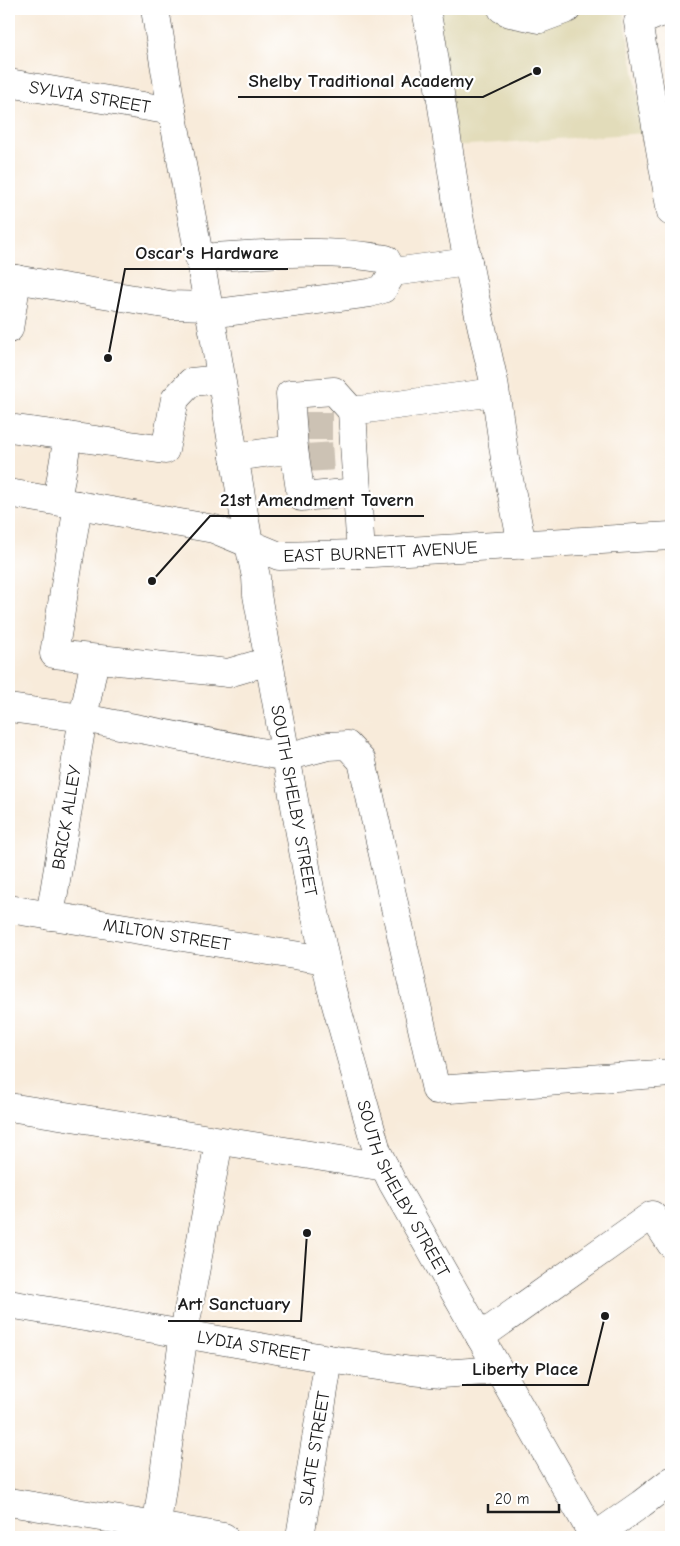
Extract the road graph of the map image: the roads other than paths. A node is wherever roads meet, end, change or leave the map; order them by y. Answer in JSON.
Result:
{"nodes":[{"id":1,"x":155,"y":9,"type":"edge"},
{"id":2,"x":426,"y":9,"type":"edge"},
{"id":3,"x":502,"y":9,"type":"edge"},
{"id":4,"x":567,"y":9,"type":"edge"},
{"id":5,"x":670,"y":9,"type":"edge"},
{"id":6,"x":9,"y":83,"type":"edge"},
{"id":7,"x":172,"y":111,"type":"junction"},
{"id":8,"x":671,"y":212,"type":"edge"},
{"id":9,"x":200,"y":258,"type":"junction"},
{"id":10,"x":468,"y":262,"type":"junction"},
{"id":11,"x":393,"y":272,"type":"junction"},
{"id":12,"x":13,"y":279,"type":"edge"},
{"id":13,"x":209,"y":310,"type":"junction"},
{"id":14,"x":9,"y":329,"type":"edge"},
{"id":15,"x":222,"y":379,"type":"junction"},
{"id":16,"x":495,"y":392,"type":"junction"},
{"id":17,"x":347,"y":421,"type":"junction"},
{"id":18,"x":9,"y":428,"type":"edge"},
{"id":19,"x":68,"y":436,"type":"junction"},
{"id":20,"x":298,"y":444,"type":"junction"},
{"id":21,"x":234,"y":457,"type":"junction"},
{"id":22,"x":357,"y":492,"type":"junction"},
{"id":23,"x":9,"y":493,"type":"edge"},
{"id":24,"x":67,"y":503,"type":"junction"},
{"id":25,"x":671,"y":536,"type":"edge"},
{"id":26,"x":249,"y":544,"type":"junction"},
{"id":27,"x":522,"y":545,"type":"junction"},
{"id":28,"x":361,"y":554,"type":"junction"},
{"id":29,"x":95,"y":659,"type":"junction"},
{"id":30,"x":269,"y":661,"type":"junction"},
{"id":31,"x":9,"y":708,"type":"edge"},
{"id":32,"x":83,"y":718,"type":"junction"},
{"id":33,"x":286,"y":757,"type":"junction"},
{"id":34,"x":9,"y":909,"type":"edge"},
{"id":35,"x":50,"y":916,"type":"junction"},
{"id":36,"x":325,"y":960,"type":"junction"},
{"id":37,"x":671,"y":1073,"type":"edge"},
{"id":38,"x":9,"y":1107,"type":"edge"},
{"id":39,"x":219,"y":1141,"type":"junction"},
{"id":40,"x":385,"y":1167,"type":"junction"},
{"id":41,"x":671,"y":1244,"type":"edge"},
{"id":42,"x":9,"y":1304,"type":"edge"},
{"id":43,"x":184,"y":1333,"type":"junction"},
{"id":44,"x":480,"y":1336,"type":"junction"},
{"id":45,"x":329,"y":1359,"type":"junction"},
{"id":46,"x":499,"y":1370,"type":"junction"},
{"id":47,"x":671,"y":1481,"type":"edge"},
{"id":48,"x":9,"y":1502,"type":"edge"},
{"id":49,"x":156,"y":1532,"type":"edge"},
{"id":50,"x":224,"y":1537,"type":"edge"},
{"id":51,"x":300,"y":1537,"type":"edge"},
{"id":52,"x":594,"y":1537,"type":"edge"}],
"edges":[{"from":1,"to":7,"type":"street","name":"SOUTH SHELBY STREET"},
{"from":2,"to":10,"type":"street"},
{"from":3,"to":4,"type":"street"},
{"from":5,"to":8,"type":"street"},
{"from":6,"to":7,"type":"street","name":"SYLVIA STREET"},
{"from":7,"to":9,"type":"street","name":"SOUTH SHELBY STREET"},
{"from":9,"to":11,"type":"street"},
{"from":9,"to":13,"type":"street","name":"SOUTH SHELBY STREET"},
{"from":10,"to":11,"type":"street"},
{"from":10,"to":16,"type":"street"},
{"from":11,"to":13,"type":"street"},
{"from":12,"to":13,"type":"street"},
{"from":12,"to":14,"type":"street"},
{"from":13,"to":15,"type":"street","name":"SOUTH SHELBY STREET"},
{"from":15,"to":19,"type":"street"},
{"from":15,"to":21,"type":"street","name":"SOUTH SHELBY STREET"},
{"from":16,"to":17,"type":"street"},
{"from":16,"to":27,"type":"street"},
{"from":17,"to":20,"type":"street"},
{"from":17,"to":22,"type":"street"},
{"from":18,"to":19,"type":"street"},
{"from":19,"to":24,"type":"street"},
{"from":20,"to":21,"type":"street"},
{"from":20,"to":22,"type":"street"},
{"from":21,"to":26,"type":"street","name":"SOUTH SHELBY STREET"},
{"from":22,"to":28,"type":"street"},
{"from":23,"to":24,"type":"street","name":"EAST BURNETT AVENUE"},
{"from":24,"to":26,"type":"street","name":"EAST BURNETT AVENUE"},
{"from":24,"to":29,"type":"street"},
{"from":25,"to":27,"type":"street","name":"EAST BURNETT AVENUE"},
{"from":26,"to":28,"type":"street","name":"EAST BURNETT AVENUE"},
{"from":26,"to":30,"type":"street","name":"SOUTH SHELBY STREET"},
{"from":27,"to":28,"type":"street","name":"EAST BURNETT AVENUE"},
{"from":29,"to":30,"type":"street"},
{"from":29,"to":32,"type":"street","name":"BRICK ALLEY"},
{"from":30,"to":33,"type":"street","name":"SOUTH SHELBY STREET"},
{"from":31,"to":32,"type":"street"},
{"from":32,"to":33,"type":"street"},
{"from":32,"to":35,"type":"street","name":"BRICK ALLEY"},
{"from":33,"to":36,"type":"street","name":"SOUTH SHELBY STREET"},
{"from":33,"to":37,"type":"street"},
{"from":34,"to":35,"type":"street","name":"MILTON STREET"},
{"from":35,"to":36,"type":"street","name":"MILTON STREET"},
{"from":36,"to":40,"type":"street","name":"SOUTH SHELBY STREET"},
{"from":38,"to":39,"type":"street"},
{"from":39,"to":40,"type":"street"},
{"from":39,"to":43,"type":"street"},
{"from":40,"to":44,"type":"street","name":"SOUTH SHELBY STREET"},
{"from":41,"to":44,"type":"street"},
{"from":42,"to":43,"type":"street","name":"LYDIA STREET"},
{"from":43,"to":45,"type":"street","name":"LYDIA STREET"},
{"from":43,"to":49,"type":"street"},
{"from":44,"to":46,"type":"street","name":"SOUTH SHELBY STREET"},
{"from":45,"to":46,"type":"street","name":"LYDIA STREET"},
{"from":45,"to":51,"type":"street","name":"SLATE STREET"},
{"from":46,"to":52,"type":"street","name":"SOUTH SHELBY STREET"},
{"from":47,"to":52,"type":"street"},
{"from":48,"to":49,"type":"street"},
{"from":49,"to":50,"type":"street"}]}
